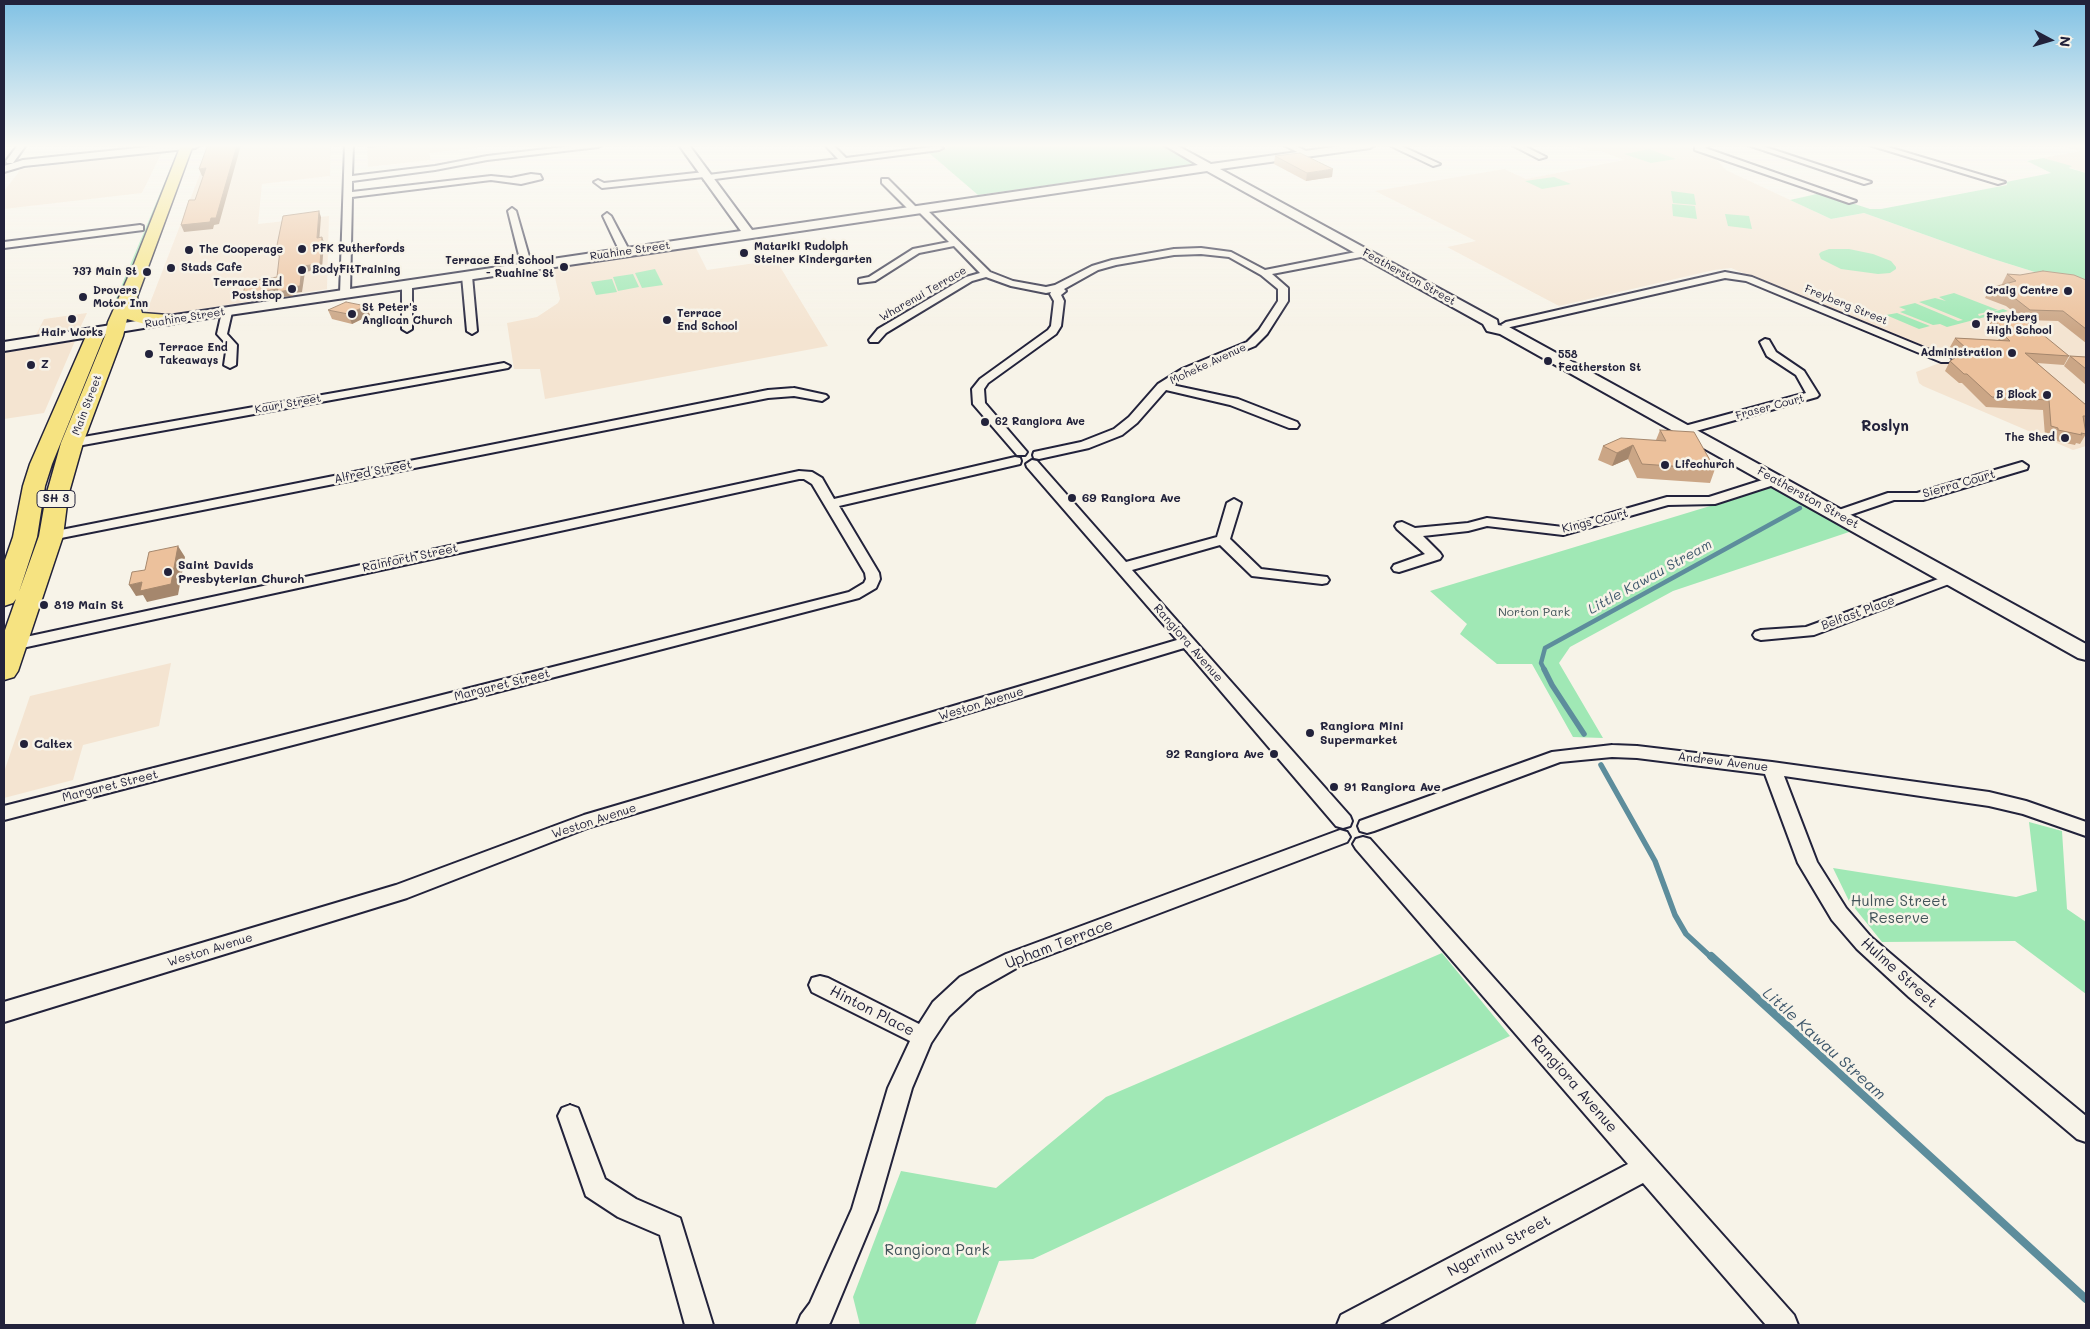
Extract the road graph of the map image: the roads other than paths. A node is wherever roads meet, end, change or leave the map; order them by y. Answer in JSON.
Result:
{"nodes":[{"id":1,"x":151,"y":207,"type":"edge"},
{"id":2,"x":162,"y":207,"type":"edge"},
{"id":3,"x":348,"y":207,"type":"edge"},
{"id":4,"x":729,"y":207,"type":"edge"},
{"id":5,"x":930,"y":207,"type":"edge"},
{"id":6,"x":1283,"y":207,"type":"edge"},
{"id":7,"x":916,"y":209,"type":"junction"},
{"id":8,"x":512,"y":212,"type":"dead end"},
{"id":9,"x":607,"y":216,"type":"dead end"},
{"id":10,"x":140,"y":228,"type":"junction"},
{"id":11,"x":749,"y":234,"type":"junction"},
{"id":12,"x":956,"y":243,"type":"junction"},
{"id":13,"x":4,"y":245,"type":"edge"},
{"id":14,"x":132,"y":246,"type":"dead end"},
{"id":15,"x":625,"y":252,"type":"junction"},
{"id":16,"x":1366,"y":253,"type":"junction"},
{"id":17,"x":528,"y":267,"type":"junction"},
{"id":18,"x":1264,"y":272,"type":"junction"},
{"id":19,"x":987,"y":274,"type":"junction"},
{"id":20,"x":467,"y":276,"type":"junction"},
{"id":21,"x":862,"y":281,"type":"dead end"},
{"id":22,"x":406,"y":285,"type":"junction"},
{"id":23,"x":1053,"y":291,"type":"junction"},
{"id":24,"x":345,"y":294,"type":"junction"},
{"id":25,"x":128,"y":298,"type":"junction"},
{"id":26,"x":227,"y":312,"type":"junction"},
{"id":27,"x":168,"y":320,"type":"junction"},
{"id":28,"x":105,"y":326,"type":"junction"},
{"id":29,"x":1500,"y":326,"type":"junction"},
{"id":30,"x":407,"y":329,"type":"dead end"},
{"id":31,"x":472,"y":331,"type":"dead end"},
{"id":32,"x":874,"y":340,"type":"dead end"},
{"id":33,"x":1765,"y":342,"type":"dead end"},
{"id":34,"x":4,"y":347,"type":"edge"},
{"id":35,"x":1945,"y":360,"type":"dead end"},
{"id":36,"x":230,"y":365,"type":"dead end"},
{"id":37,"x":504,"y":366,"type":"dead end"},
{"id":38,"x":1162,"y":386,"type":"junction"},
{"id":39,"x":822,"y":397,"type":"dead end"},
{"id":40,"x":1294,"y":425,"type":"dead end"},
{"id":41,"x":1685,"y":430,"type":"junction"},
{"id":42,"x":72,"y":443,"type":"junction"},
{"id":43,"x":1018,"y":457,"type":"junction"},
{"id":44,"x":1036,"y":460,"type":"junction"},
{"id":45,"x":2022,"y":466,"type":"dead end"},
{"id":46,"x":807,"y":475,"type":"joint"},
{"id":47,"x":1775,"y":480,"type":"junction"},
{"id":48,"x":1234,"y":502,"type":"dead end"},
{"id":49,"x":830,"y":504,"type":"junction"},
{"id":50,"x":1838,"y":515,"type":"junction"},
{"id":51,"x":52,"y":536,"type":"junction"},
{"id":52,"x":1223,"y":540,"type":"junction"},
{"id":53,"x":43,"y":565,"type":"junction"},
{"id":54,"x":1122,"y":568,"type":"junction"},
{"id":55,"x":1398,"y":568,"type":"dead end"},
{"id":56,"x":9,"y":572,"type":"edge"},
{"id":57,"x":1952,"y":578,"type":"junction"},
{"id":58,"x":1322,"y":580,"type":"dead end"},
{"id":59,"x":4,"y":598,"type":"edge"},
{"id":60,"x":1761,"y":635,"type":"dead end"},
{"id":61,"x":1188,"y":642,"type":"junction"},
{"id":62,"x":13,"y":645,"type":"junction"},
{"id":63,"x":2086,"y":653,"type":"edge"},
{"id":64,"x":4,"y":671,"type":"edge"},
{"id":65,"x":1772,"y":768,"type":"junction"},
{"id":66,"x":4,"y":813,"type":"edge"},
{"id":67,"x":1342,"y":829,"type":"junction"},
{"id":68,"x":2086,"y":830,"type":"edge"},
{"id":69,"x":1364,"y":835,"type":"junction"},
{"id":70,"x":820,"y":985,"type":"dead end"},
{"id":71,"x":4,"y":1012,"type":"edge"},
{"id":72,"x":923,"y":1037,"type":"junction"},
{"id":73,"x":570,"y":1116,"type":"dead end"},
{"id":74,"x":2086,"y":1131,"type":"edge"},
{"id":75,"x":1646,"y":1168,"type":"junction"},
{"id":76,"x":699,"y":1325,"type":"edge"},
{"id":77,"x":811,"y":1325,"type":"edge"},
{"id":78,"x":1351,"y":1325,"type":"edge"},
{"id":79,"x":1784,"y":1325,"type":"edge"}],
"edges":[{"from":1,"to":10,"type":"highway"},
{"from":2,"to":25,"type":"highway","name":"Main Street","number":"SH 3"},
{"from":3,"to":24,"type":"street"},
{"from":4,"to":11,"type":"main road"},
{"from":5,"to":7,"type":"main road","name":"Ruahine Street"},
{"from":6,"to":16,"type":"main road","name":"Featherston Street"},
{"from":7,"to":11,"type":"main road","name":"Ruahine Street"},
{"from":7,"to":12,"type":"street"},
{"from":8,"to":17,"type":"street"},
{"from":9,"to":15,"type":"street"},
{"from":10,"to":13,"type":"street"},
{"from":10,"to":14,"type":"highway"},
{"from":11,"to":15,"type":"main road","name":"Ruahine Street"},
{"from":12,"to":19,"type":"street"},
{"from":12,"to":21,"type":"street"},
{"from":15,"to":17,"type":"main road","name":"Ruahine Street"},
{"from":16,"to":18,"type":"street"},
{"from":16,"to":29,"type":"main road","name":"Featherston Street"},
{"from":17,"to":20,"type":"main road","name":"Ruahine Street"},
{"from":18,"to":23,"type":"street"},
{"from":18,"to":38,"type":"street","name":"Moheke Avenue"},
{"from":19,"to":23,"type":"street"},
{"from":19,"to":32,"type":"street","name":"Wharenui Terrace"},
{"from":20,"to":22,"type":"main road","name":"Ruahine Street"},
{"from":20,"to":31,"type":"street"},
{"from":22,"to":24,"type":"main road","name":"Ruahine Street"},
{"from":22,"to":30,"type":"street"},
{"from":23,"to":43,"type":"street"},
{"from":24,"to":26,"type":"main road","name":"Ruahine Street"},
{"from":25,"to":27,"type":"highway"},
{"from":25,"to":28,"type":"highway","name":"Main Street","number":"SH 3"},
{"from":26,"to":27,"type":"main road","name":"Ruahine Street"},
{"from":26,"to":36,"type":"street"},
{"from":27,"to":28,"type":"main road","name":"Ruahine Street"},
{"from":28,"to":34,"type":"main road","name":"Ruahine Street"},
{"from":28,"to":42,"type":"highway","name":"Main Street","number":"SH 3"},
{"from":28,"to":56,"type":"highway","name":"Main Street","number":"SH 3"},
{"from":29,"to":35,"type":"street","name":"Freyberg Street"},
{"from":29,"to":41,"type":"main road","name":"Featherston Street"},
{"from":33,"to":41,"type":"street","name":"Fraser Court"},
{"from":37,"to":42,"type":"street","name":"Kauri Street"},
{"from":38,"to":40,"type":"street"},
{"from":38,"to":44,"type":"street","name":"Moheke Avenue"},
{"from":39,"to":51,"type":"street","name":"Alfred Street"},
{"from":41,"to":47,"type":"main road","name":"Featherston Street"},
{"from":42,"to":51,"type":"highway","name":"Main Street","number":"SH 3"},
{"from":43,"to":44,"type":"street"},
{"from":43,"to":49,"type":"street"},
{"from":44,"to":54,"type":"street","name":"Rangiora Avenue"},
{"from":45,"to":50,"type":"street","name":"Sierra Court"},
{"from":46,"to":49,"type":"street","name":"Margaret Street"},
{"from":46,"to":62,"type":"street","name":"Rainforth Street"},
{"from":47,"to":50,"type":"main road","name":"Featherston Street"},
{"from":47,"to":55,"type":"street","name":"Kings Court"},
{"from":48,"to":52,"type":"street"},
{"from":49,"to":66,"type":"street","name":"Margaret Street"},
{"from":50,"to":57,"type":"main road","name":"Featherston Street"},
{"from":51,"to":53,"type":"highway","name":"Main Street","number":"SH 3"},
{"from":52,"to":54,"type":"street"},
{"from":52,"to":58,"type":"street"},
{"from":53,"to":56,"type":"street"},
{"from":53,"to":62,"type":"highway","name":"Main Street","number":"SH 3"},
{"from":54,"to":61,"type":"street","name":"Rangiora Avenue"},
{"from":56,"to":59,"type":"highway","name":"Main Street","number":"SH 3"},
{"from":57,"to":60,"type":"street","name":"Belfast Place"},
{"from":57,"to":63,"type":"main road","name":"Featherston Street"},
{"from":61,"to":67,"type":"street","name":"Rangiora Avenue"},
{"from":61,"to":71,"type":"street","name":"Weston Avenue"},
{"from":62,"to":64,"type":"highway","name":"Main Street","number":"SH 3"},
{"from":65,"to":68,"type":"street","name":"Andrew Avenue"},
{"from":65,"to":69,"type":"street","name":"Andrew Avenue"},
{"from":65,"to":74,"type":"street","name":"Hulme Street"},
{"from":67,"to":69,"type":"street"},
{"from":67,"to":72,"type":"street","name":"Upham Terrace"},
{"from":69,"to":75,"type":"street","name":"Rangiora Avenue"},
{"from":70,"to":72,"type":"street","name":"Hinton Place"},
{"from":72,"to":77,"type":"street","name":"Upham Terrace"},
{"from":73,"to":76,"type":"street"},
{"from":75,"to":78,"type":"street","name":"Ngarimu Street"},
{"from":75,"to":79,"type":"street","name":"Rangiora Avenue"}]}
